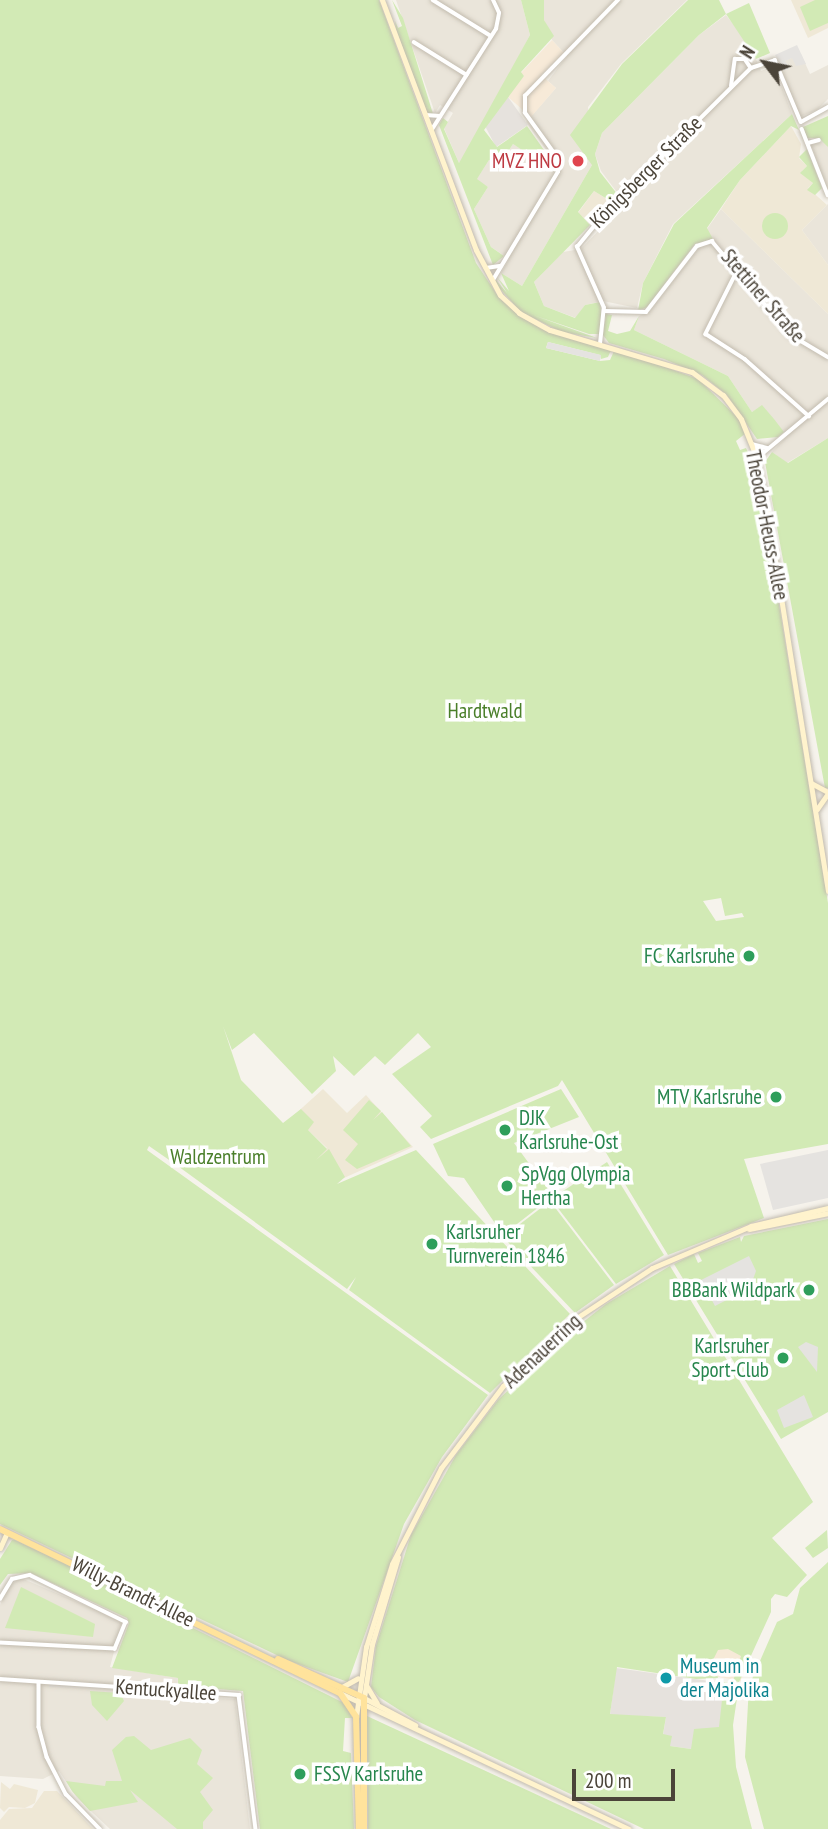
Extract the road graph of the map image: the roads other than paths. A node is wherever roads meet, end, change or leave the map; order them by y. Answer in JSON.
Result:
{"nodes":[{"id":1,"x":382,"y":0,"type":"edge"},
{"id":2,"x":493,"y":0,"type":"edge"},
{"id":3,"x":618,"y":0,"type":"edge"},
{"id":4,"x":436,"y":1,"type":"edge"},
{"id":5,"x":491,"y":36,"type":"junction"},
{"id":6,"x":414,"y":42,"type":"dead end"},
{"id":7,"x":751,"y":68,"type":"junction"},
{"id":8,"x":467,"y":75,"type":"junction"},
{"id":9,"x":731,"y":86,"type":"junction"},
{"id":10,"x":828,"y":107,"type":"edge"},
{"id":11,"x":426,"y":115,"type":"junction"},
{"id":12,"x":442,"y":115,"type":"junction"},
{"id":13,"x":802,"y":129,"type":"dead end"},
{"id":14,"x":431,"y":131,"type":"junction"},
{"id":15,"x":819,"y":140,"type":"dead end"},
{"id":16,"x":808,"y":143,"type":"junction"},
{"id":17,"x":828,"y":195,"type":"edge"},
{"id":18,"x":501,"y":266,"type":"junction"},
{"id":19,"x":484,"y":267,"type":"junction"},
{"id":20,"x":738,"y":270,"type":"junction"},
{"id":21,"x":491,"y":281,"type":"junction"},
{"id":22,"x":605,"y":311,"type":"junction"},
{"id":23,"x":600,"y":344,"type":"junction"},
{"id":24,"x":828,"y":357,"type":"edge"},
{"id":25,"x":828,"y":399,"type":"edge"},
{"id":26,"x":809,"y":416,"type":"junction"},
{"id":27,"x":752,"y":444,"type":"junction"},
{"id":28,"x":769,"y":448,"type":"junction"},
{"id":29,"x":756,"y":459,"type":"junction"},
{"id":30,"x":811,"y":783,"type":"junction"},
{"id":31,"x":828,"y":793,"type":"edge"},
{"id":32,"x":814,"y":797,"type":"junction"},
{"id":33,"x":816,"y":812,"type":"junction"},
{"id":34,"x":828,"y":891,"type":"edge"},
{"id":35,"x":828,"y":1210,"type":"edge"},
{"id":36,"x":3,"y":1531,"type":"edge"},
{"id":37,"x":401,"y":1544,"type":"junction"},
{"id":38,"x":0,"y":1548,"type":"edge"},
{"id":39,"x":0,"y":1599,"type":"edge"},
{"id":40,"x":0,"y":1643,"type":"edge"},
{"id":41,"x":360,"y":1672,"type":"junction"},
{"id":42,"x":0,"y":1679,"type":"edge"},
{"id":43,"x":39,"y":1682,"type":"junction"},
{"id":44,"x":365,"y":1683,"type":"junction"},
{"id":45,"x":341,"y":1690,"type":"junction"},
{"id":46,"x":360,"y":1699,"type":"junction"},
{"id":47,"x":382,"y":1707,"type":"junction"},
{"id":48,"x":356,"y":1717,"type":"junction"},
{"id":49,"x":420,"y":1729,"type":"junction"},
{"id":50,"x":100,"y":1829,"type":"edge"},
{"id":51,"x":256,"y":1829,"type":"edge"},
{"id":52,"x":361,"y":1829,"type":"edge"},
{"id":53,"x":629,"y":1829,"type":"edge"}],
"edges":[{"from":1,"to":11,"type":"main road","name":"Theodor-Heuss-Allee"},
{"from":2,"to":5,"type":"street"},
{"from":3,"to":18,"type":"street"},
{"from":4,"to":5,"type":"street"},
{"from":5,"to":8,"type":"street"},
{"from":6,"to":8,"type":"street"},
{"from":7,"to":9,"type":"street","name":"Königsberger Straße"},
{"from":7,"to":9,"type":"street","name":"Königsberger Straße"},
{"from":7,"to":10,"type":"street","name":"Königsberger Straße"},
{"from":8,"to":12,"type":"street"},
{"from":9,"to":22,"type":"street","name":"Königsberger Straße"},
{"from":11,"to":12,"type":"street"},
{"from":11,"to":14,"type":"main road","name":"Theodor-Heuss-Allee"},
{"from":12,"to":14,"type":"street"},
{"from":13,"to":16,"type":"street"},
{"from":14,"to":19,"type":"main road","name":"Theodor-Heuss-Allee"},
{"from":15,"to":16,"type":"street"},
{"from":16,"to":17,"type":"street"},
{"from":18,"to":19,"type":"street"},
{"from":18,"to":21,"type":"street"},
{"from":19,"to":21,"type":"main road","name":"Theodor-Heuss-Allee"},
{"from":20,"to":22,"type":"street","name":"Stettiner Straße"},
{"from":20,"to":24,"type":"street","name":"Stettiner Straße"},
{"from":20,"to":26,"type":"street"},
{"from":21,"to":23,"type":"main road","name":"Theodor-Heuss-Allee"},
{"from":22,"to":23,"type":"street"},
{"from":23,"to":27,"type":"main road","name":"Theodor-Heuss-Allee"},
{"from":25,"to":26,"type":"street"},
{"from":26,"to":28,"type":"street"},
{"from":27,"to":28,"type":"street"},
{"from":27,"to":29,"type":"main road","name":"Theodor-Heuss-Allee"},
{"from":28,"to":29,"type":"street"},
{"from":29,"to":30,"type":"main road","name":"Theodor-Heuss-Allee"},
{"from":30,"to":31,"type":"main road"},
{"from":30,"to":32,"type":"main road","name":"Theodor-Heuss-Allee"},
{"from":31,"to":32,"type":"main road"},
{"from":31,"to":33,"type":"main road"},
{"from":32,"to":33,"type":"main road","name":"Theodor-Heuss-Allee"},
{"from":33,"to":34,"type":"main road","name":"Theodor-Heuss-Allee"},
{"from":35,"to":37,"type":"main road","name":"Adenauerring"},
{"from":36,"to":38,"type":"main road"},
{"from":36,"to":45,"type":"main road","name":"Willy-Brandt-Allee"},
{"from":37,"to":41,"type":"main road","name":"Adenauerring"},
{"from":37,"to":44,"type":"main road","name":"Adenauerring"},
{"from":39,"to":40,"type":"street"},
{"from":41,"to":45,"type":"main road"},
{"from":41,"to":46,"type":"main road","name":"Adenauerring"},
{"from":42,"to":43,"type":"street","name":"Kentuckyallee"},
{"from":43,"to":50,"type":"street"},
{"from":43,"to":51,"type":"street","name":"Kentuckyallee"},
{"from":44,"to":46,"type":"main road","name":"Adenauerring"},
{"from":44,"to":47,"type":"main road"},
{"from":45,"to":46,"type":"main road","name":"Willy-Brandt-Allee"},
{"from":45,"to":48,"type":"main road"},
{"from":46,"to":47,"type":"main road","name":"Willy-Brandt-Allee"},
{"from":46,"to":48,"type":"main road","name":"Adenauerring"},
{"from":46,"to":49,"type":"main road","name":"Willy-Brandt-Allee"},
{"from":46,"to":52,"type":"main road","name":"Adenauerring"},
{"from":47,"to":49,"type":"main road","name":"Willy-Brandt-Allee"},
{"from":48,"to":52,"type":"main road","name":"Adenauerring"},
{"from":49,"to":53,"type":"main road","name":"Willy-Brandt-Allee"}]}
